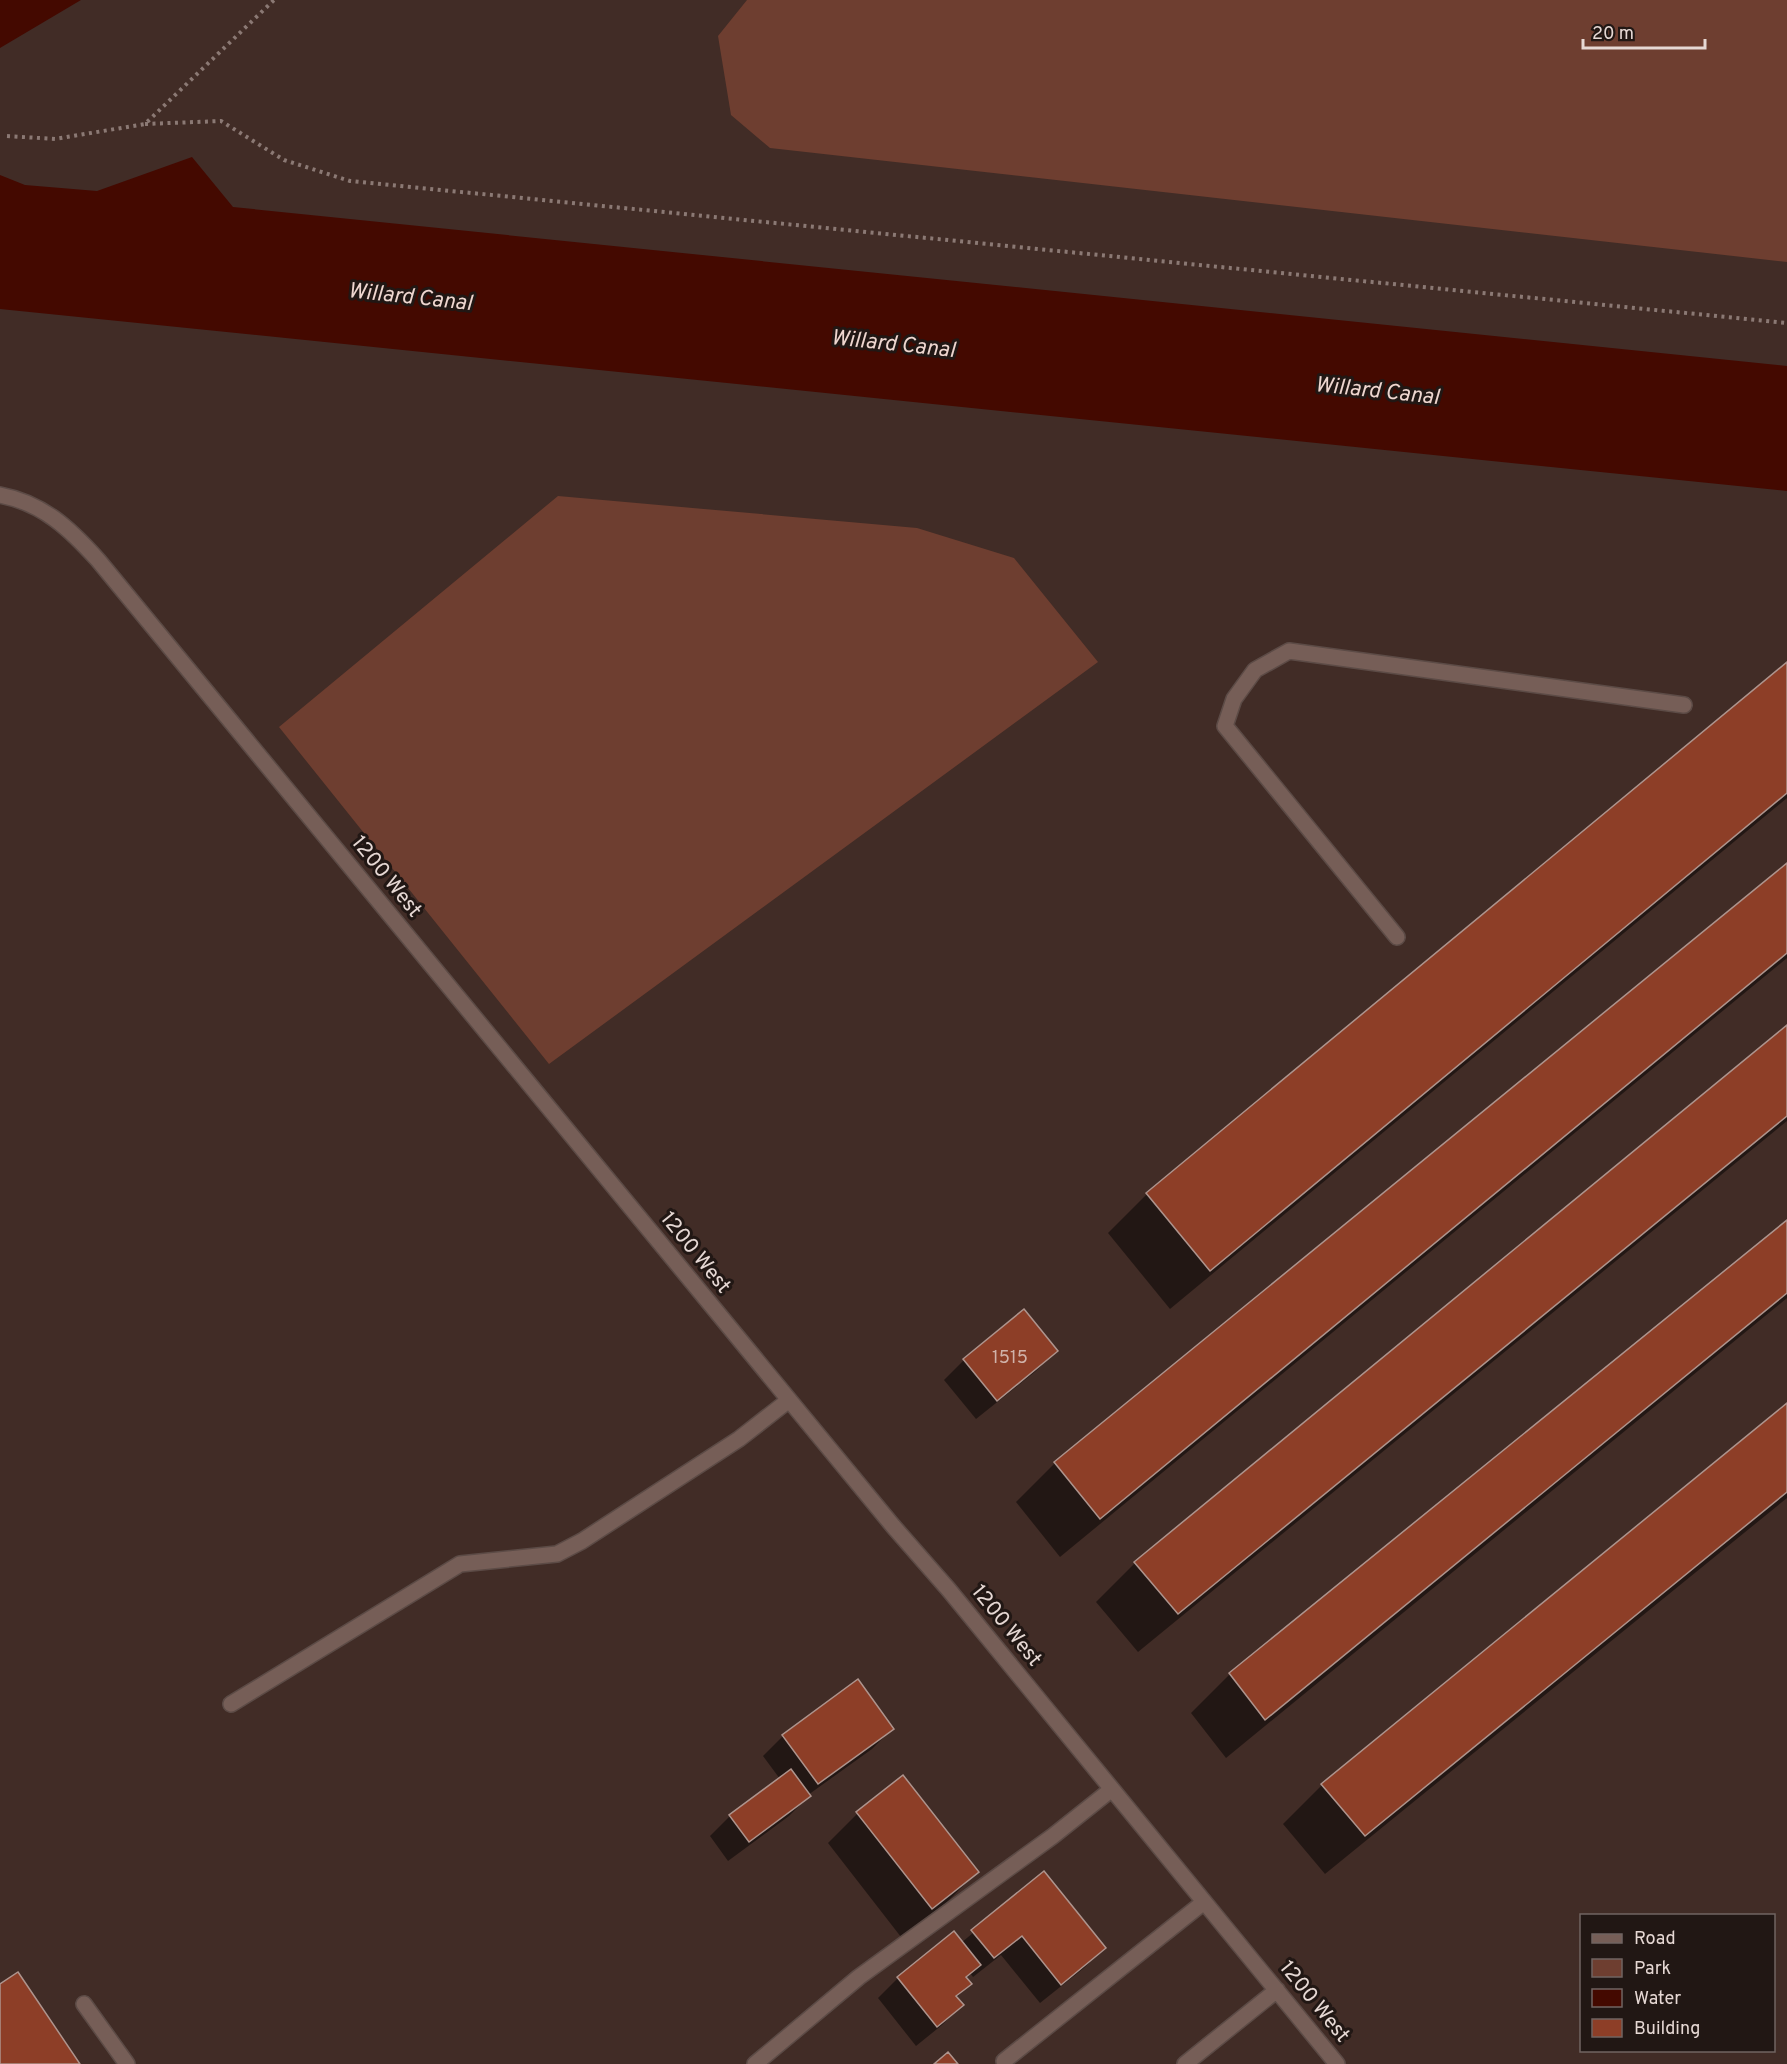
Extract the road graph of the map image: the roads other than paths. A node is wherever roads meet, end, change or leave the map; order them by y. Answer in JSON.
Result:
{"nodes":[{"id":1,"x":0,"y":495,"type":"edge"},
{"id":2,"x":1684,"y":705,"type":"dead end"},
{"id":3,"x":1397,"y":937,"type":"dead end"},
{"id":4,"x":789,"y":1400,"type":"junction"},
{"id":5,"x":231,"y":1704,"type":"dead end"},
{"id":6,"x":1112,"y":1789,"type":"junction"},
{"id":7,"x":1204,"y":1902,"type":"junction"},
{"id":8,"x":1277,"y":1990,"type":"junction"},
{"id":9,"x":84,"y":2004,"type":"dead end"},
{"id":10,"x":1004,"y":2061,"type":"dead end"},
{"id":11,"x":127,"y":2064,"type":"edge"},
{"id":12,"x":755,"y":2064,"type":"edge"},
{"id":13,"x":1185,"y":2064,"type":"edge"},
{"id":14,"x":1337,"y":2064,"type":"edge"}],
"edges":[{"from":1,"to":4,"type":"street","name":"1200 West"},
{"from":2,"to":3,"type":"street"},
{"from":4,"to":5,"type":"street"},
{"from":4,"to":6,"type":"street","name":"1200 West"},
{"from":6,"to":7,"type":"street","name":"1200 West"},
{"from":6,"to":12,"type":"street"},
{"from":7,"to":8,"type":"street","name":"1200 West"},
{"from":7,"to":10,"type":"street"},
{"from":8,"to":13,"type":"street"},
{"from":8,"to":14,"type":"street","name":"1200 West"},
{"from":9,"to":11,"type":"street"}]}
